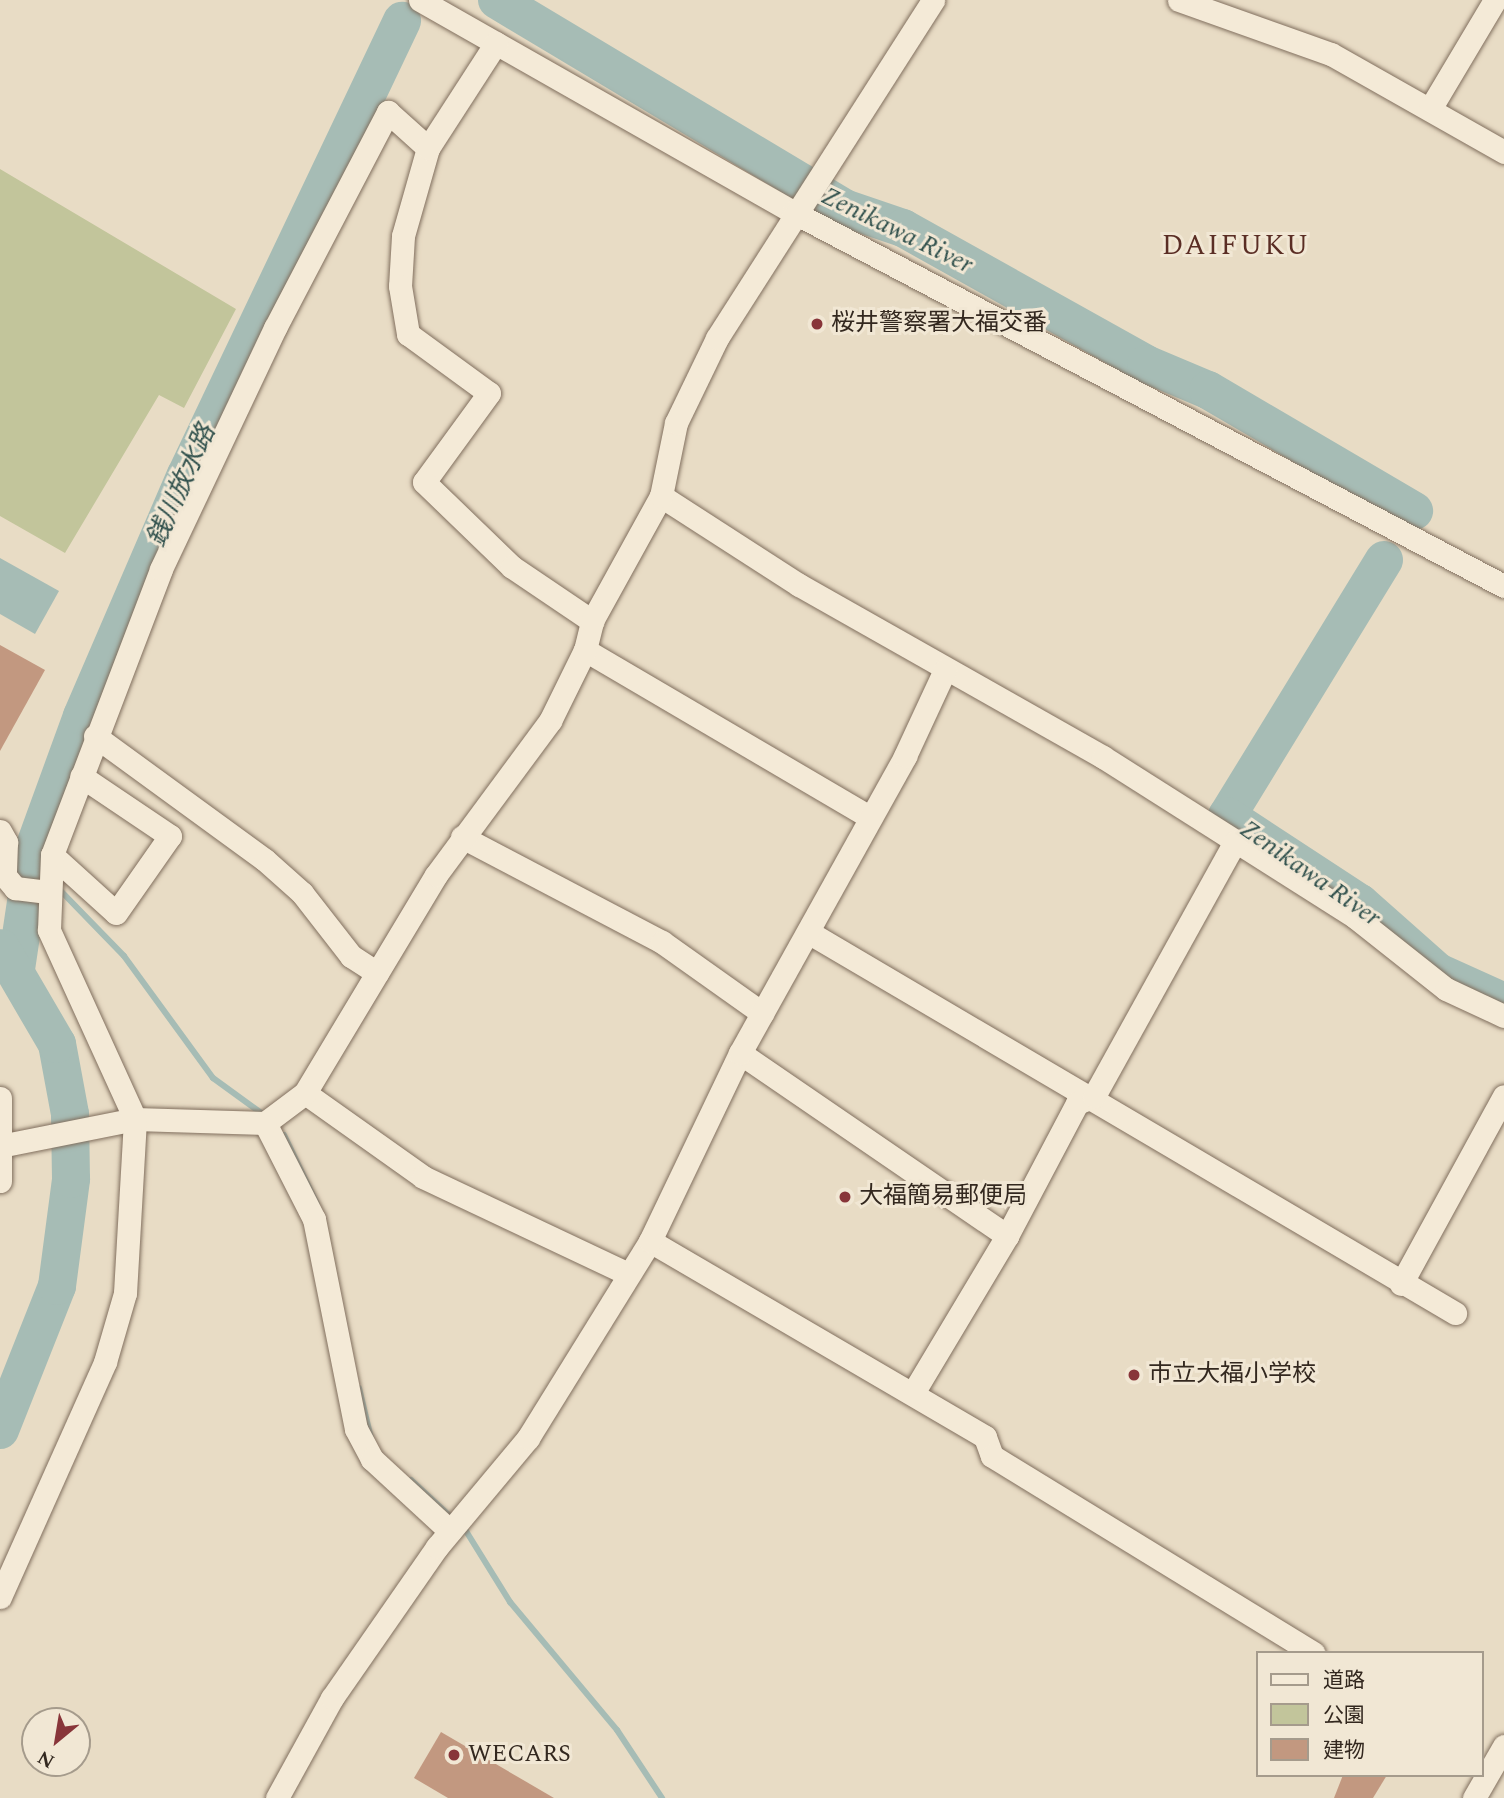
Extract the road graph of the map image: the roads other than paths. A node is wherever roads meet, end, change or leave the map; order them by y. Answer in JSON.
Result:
{"nodes":[{"id":1,"x":420,"y":0,"type":"edge"},
{"id":2,"x":933,"y":0,"type":"edge"},
{"id":3,"x":1179,"y":0,"type":"edge"},
{"id":4,"x":1495,"y":0,"type":"edge"},
{"id":5,"x":496,"y":43,"type":"junction"},
{"id":6,"x":1430,"y":109,"type":"junction"},
{"id":7,"x":428,"y":148,"type":"junction"},
{"id":8,"x":1504,"y":152,"type":"edge"},
{"id":9,"x":804,"y":196,"type":"junction"},
{"id":10,"x":661,"y":496,"type":"junction"},
{"id":11,"x":1504,"y":586,"type":"edge"},
{"id":12,"x":592,"y":621,"type":"junction"},
{"id":13,"x":585,"y":650,"type":"junction"},
{"id":14,"x":945,"y":670,"type":"junction"},
{"id":15,"x":95,"y":736,"type":"junction"},
{"id":16,"x":81,"y":776,"type":"junction"},
{"id":17,"x":870,"y":817,"type":"junction"},
{"id":18,"x":0,"y":831,"type":"edge"},
{"id":19,"x":462,"y":837,"type":"junction"},
{"id":20,"x":1235,"y":842,"type":"junction"},
{"id":21,"x":49,"y":875,"type":"junction"},
{"id":22,"x":808,"y":932,"type":"junction"},
{"id":23,"x":377,"y":973,"type":"junction"},
{"id":24,"x":762,"y":1013,"type":"junction"},
{"id":25,"x":1504,"y":1015,"type":"edge"},
{"id":26,"x":740,"y":1053,"type":"junction"},
{"id":27,"x":305,"y":1093,"type":"junction"},
{"id":28,"x":1094,"y":1096,"type":"junction"},
{"id":29,"x":1504,"y":1096,"type":"edge"},
{"id":30,"x":0,"y":1098,"type":"edge"},
{"id":31,"x":269,"y":1118,"type":"junction"},
{"id":32,"x":129,"y":1120,"type":"junction"},
{"id":33,"x":6,"y":1145,"type":"edge"},
{"id":34,"x":0,"y":1181,"type":"edge"},
{"id":35,"x":1007,"y":1236,"type":"junction"},
{"id":36,"x":650,"y":1241,"type":"junction"},
{"id":37,"x":628,"y":1274,"type":"junction"},
{"id":38,"x":1401,"y":1284,"type":"junction"},
{"id":39,"x":1455,"y":1314,"type":"dead end"},
{"id":40,"x":913,"y":1393,"type":"junction"},
{"id":41,"x":455,"y":1526,"type":"junction"},
{"id":42,"x":0,"y":1597,"type":"edge"},
{"id":43,"x":1311,"y":1651,"type":"edge"},
{"id":44,"x":1496,"y":1759,"type":"edge"},
{"id":45,"x":277,"y":1798,"type":"edge"},
{"id":46,"x":1475,"y":1798,"type":"edge"}],
"edges":[{"from":1,"to":5,"type":"street"},
{"from":2,"to":9,"type":"street"},
{"from":3,"to":6,"type":"street"},
{"from":4,"to":6,"type":"street"},
{"from":5,"to":7,"type":"street"},
{"from":5,"to":9,"type":"street"},
{"from":6,"to":8,"type":"street"},
{"from":7,"to":12,"type":"street"},
{"from":7,"to":15,"type":"street"},
{"from":9,"to":10,"type":"street"},
{"from":9,"to":11,"type":"street"},
{"from":10,"to":12,"type":"street"},
{"from":10,"to":14,"type":"street"},
{"from":12,"to":13,"type":"street"},
{"from":13,"to":17,"type":"street"},
{"from":13,"to":19,"type":"street"},
{"from":14,"to":17,"type":"street"},
{"from":14,"to":20,"type":"street"},
{"from":15,"to":16,"type":"street"},
{"from":15,"to":23,"type":"street"},
{"from":16,"to":21,"type":"street"},
{"from":16,"to":21,"type":"street"},
{"from":17,"to":22,"type":"street"},
{"from":18,"to":21,"type":"street"},
{"from":19,"to":23,"type":"street"},
{"from":19,"to":24,"type":"street"},
{"from":20,"to":25,"type":"street"},
{"from":20,"to":28,"type":"street"},
{"from":21,"to":32,"type":"street"},
{"from":22,"to":24,"type":"street"},
{"from":22,"to":28,"type":"street"},
{"from":23,"to":27,"type":"street"},
{"from":24,"to":26,"type":"street"},
{"from":26,"to":35,"type":"street"},
{"from":26,"to":36,"type":"street"},
{"from":27,"to":31,"type":"street"},
{"from":27,"to":37,"type":"street"},
{"from":28,"to":35,"type":"street"},
{"from":28,"to":38,"type":"street"},
{"from":29,"to":38,"type":"street"},
{"from":30,"to":33,"type":"street"},
{"from":31,"to":32,"type":"street"},
{"from":31,"to":41,"type":"street"},
{"from":32,"to":33,"type":"street"},
{"from":32,"to":42,"type":"street"},
{"from":33,"to":34,"type":"street"},
{"from":35,"to":40,"type":"street"},
{"from":36,"to":37,"type":"street"},
{"from":36,"to":40,"type":"street"},
{"from":37,"to":41,"type":"street"},
{"from":38,"to":39,"type":"street"},
{"from":40,"to":43,"type":"street"},
{"from":41,"to":45,"type":"street"},
{"from":44,"to":46,"type":"street"}]}
